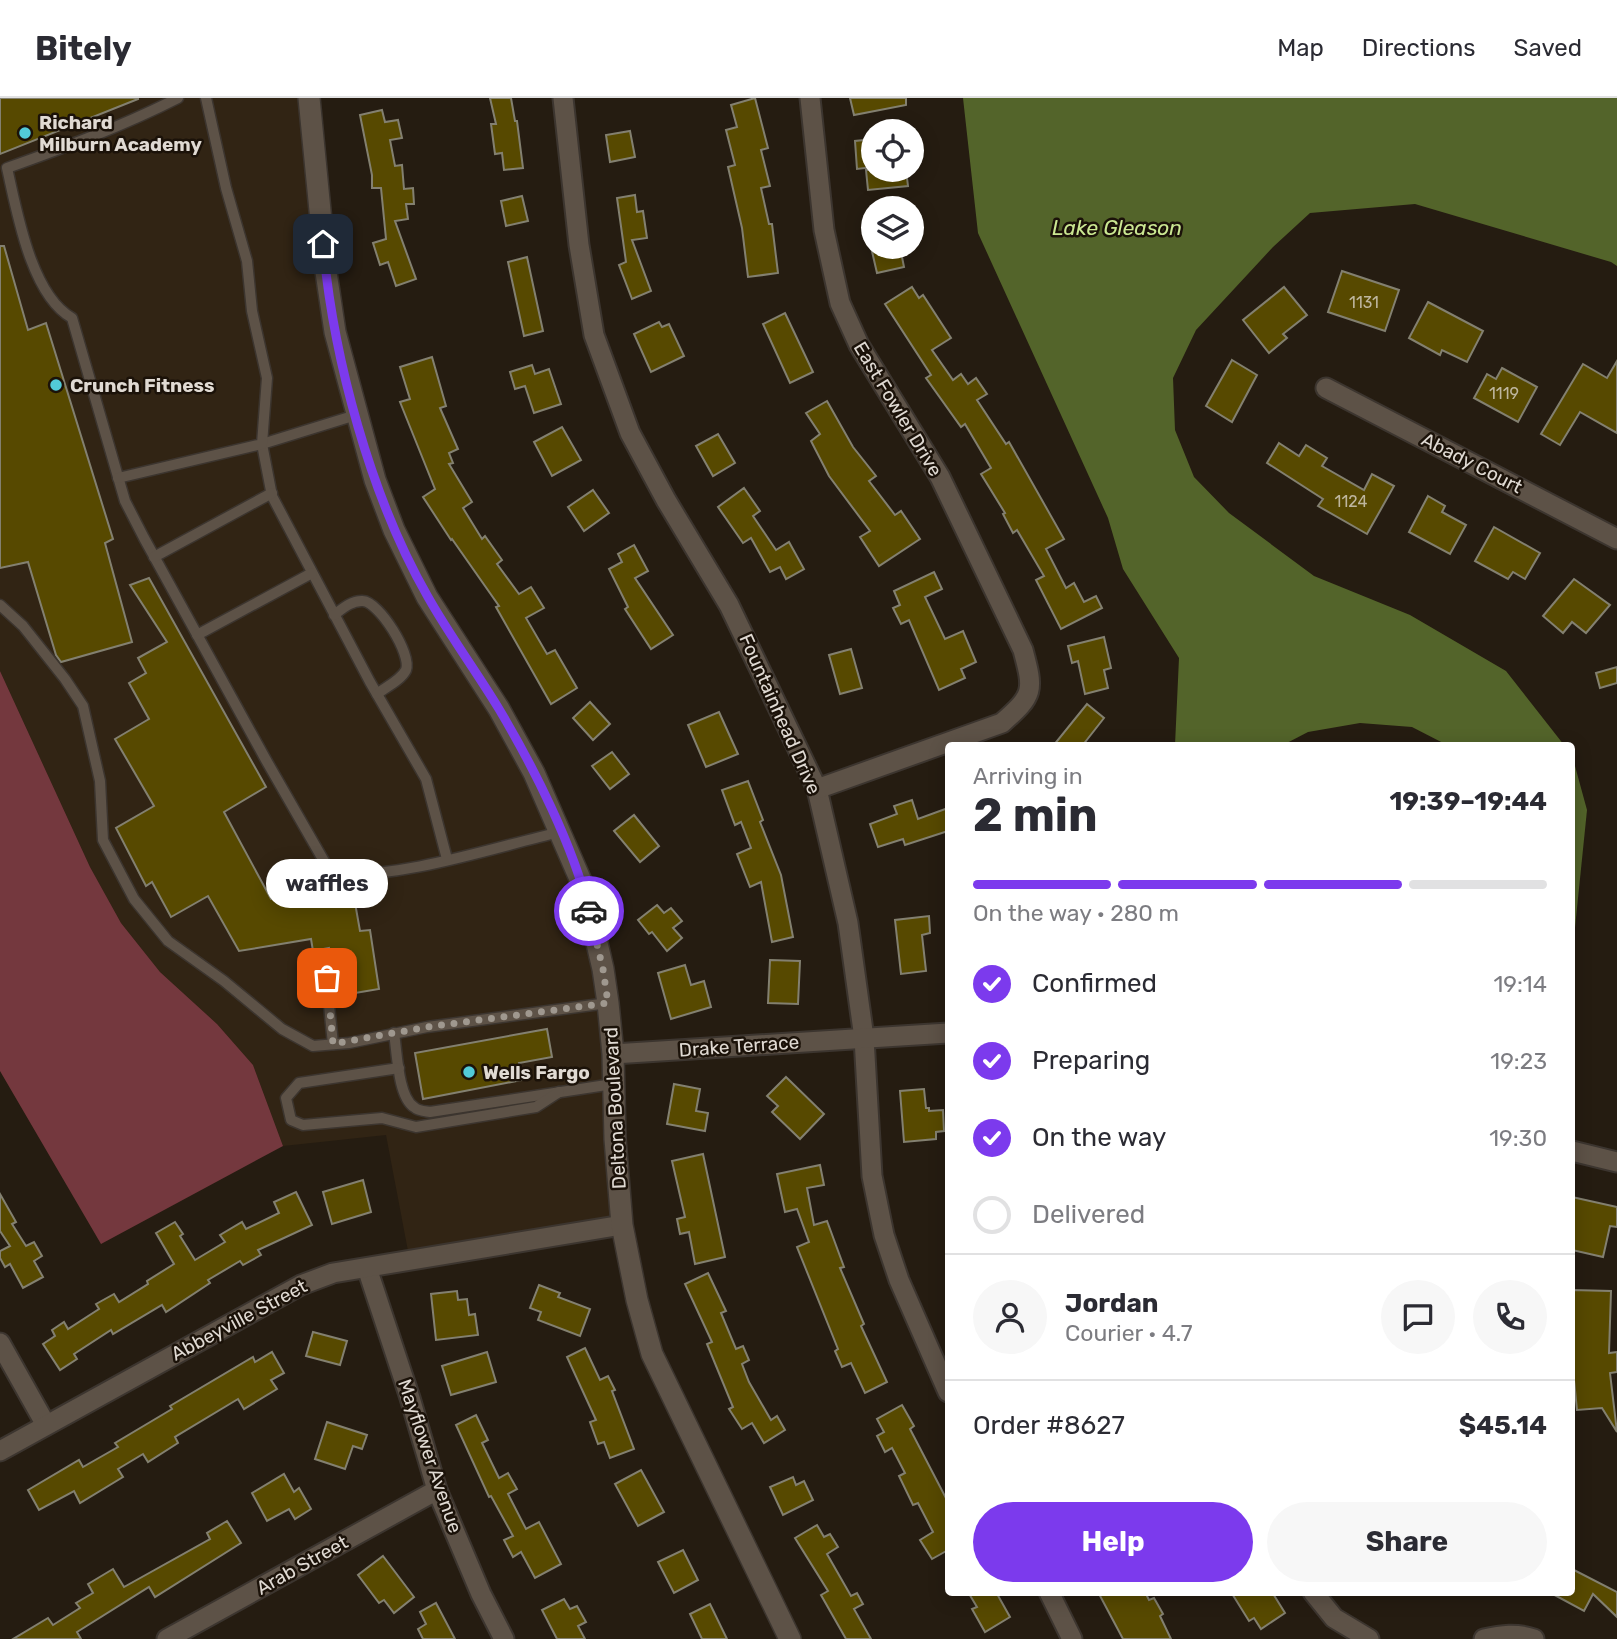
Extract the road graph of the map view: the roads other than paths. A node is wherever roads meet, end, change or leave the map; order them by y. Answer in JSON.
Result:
{"nodes":[{"id":1,"x":178,"y":98,"type":"edge"},
{"id":2,"x":206,"y":98,"type":"edge"},
{"id":3,"x":309,"y":98,"type":"edge"},
{"id":4,"x":563,"y":98,"type":"edge"},
{"id":5,"x":810,"y":98,"type":"edge"},
{"id":6,"x":1326,"y":388,"type":"dead end"},
{"id":7,"x":356,"y":415,"type":"junction"},
{"id":8,"x":262,"y":444,"type":"junction"},
{"id":9,"x":118,"y":478,"type":"junction"},
{"id":10,"x":272,"y":493,"type":"junction"},
{"id":11,"x":1617,"y":539,"type":"edge"},
{"id":12,"x":154,"y":556,"type":"junction"},
{"id":13,"x":312,"y":573,"type":"junction"},
{"id":14,"x":0,"y":605,"type":"edge"},
{"id":15,"x":334,"y":615,"type":"junction"},
{"id":16,"x":197,"y":635,"type":"junction"},
{"id":17,"x":377,"y":694,"type":"junction"},
{"id":18,"x":949,"y":742,"type":"edge"},
{"id":19,"x":945,"y":743,"type":"edge"},
{"id":20,"x":817,"y":789,"type":"junction"},
{"id":21,"x":560,"y":832,"type":"junction"},
{"id":22,"x":447,"y":859,"type":"junction"},
{"id":23,"x":324,"y":957,"type":"dead end"},
{"id":24,"x":608,"y":1003,"type":"junction"},
{"id":25,"x":394,"y":1033,"type":"junction"},
{"id":26,"x":945,"y":1033,"type":"edge"},
{"id":27,"x":864,"y":1038,"type":"junction"},
{"id":28,"x":333,"y":1044,"type":"junction"},
{"id":29,"x":613,"y":1054,"type":"junction"},
{"id":30,"x":399,"y":1068,"type":"junction"},
{"id":31,"x":614,"y":1084,"type":"junction"},
{"id":32,"x":559,"y":1092,"type":"junction"},
{"id":33,"x":1575,"y":1152,"type":"edge"},
{"id":34,"x":1617,"y":1162,"type":"edge"},
{"id":35,"x":622,"y":1225,"type":"junction"},
{"id":36,"x":367,"y":1268,"type":"junction"},
{"id":37,"x":0,"y":1343,"type":"edge"},
{"id":38,"x":945,"y":1385,"type":"edge"},
{"id":39,"x":46,"y":1425,"type":"junction"},
{"id":40,"x":0,"y":1451,"type":"edge"},
{"id":41,"x":437,"y":1490,"type":"junction"},
{"id":42,"x":1051,"y":1596,"type":"edge"},
{"id":43,"x":1316,"y":1596,"type":"edge"},
{"id":44,"x":169,"y":1639,"type":"edge"},
{"id":45,"x":504,"y":1639,"type":"edge"},
{"id":46,"x":790,"y":1639,"type":"edge"},
{"id":47,"x":1072,"y":1639,"type":"edge"},
{"id":48,"x":1369,"y":1639,"type":"edge"},
{"id":49,"x":1484,"y":1639,"type":"edge"},
{"id":50,"x":1534,"y":1639,"type":"edge"}],
"edges":[{"from":1,"to":9,"type":"lane"},
{"from":2,"to":8,"type":"lane"},
{"from":3,"to":7,"type":"street","name":"Deltona Boulevard"},
{"from":4,"to":20,"type":"street","name":"Fountainhead Drive"},
{"from":5,"to":18,"type":"street","name":"East Fowler Drive"},
{"from":6,"to":11,"type":"street","name":"Abady Court"},
{"from":7,"to":8,"type":"lane"},
{"from":7,"to":21,"type":"street","name":"Deltona Boulevard"},
{"from":8,"to":9,"type":"lane"},
{"from":8,"to":10,"type":"lane"},
{"from":9,"to":12,"type":"lane"},
{"from":10,"to":12,"type":"lane"},
{"from":10,"to":13,"type":"lane"},
{"from":12,"to":16,"type":"lane"},
{"from":13,"to":15,"type":"lane"},
{"from":13,"to":16,"type":"lane"},
{"from":14,"to":28,"type":"lane"},
{"from":15,"to":17,"type":"lane"},
{"from":15,"to":17,"type":"lane"},
{"from":16,"to":22,"type":"lane"},
{"from":17,"to":22,"type":"lane"},
{"from":19,"to":20,"type":"street","name":"East Fowler Drive"},
{"from":20,"to":27,"type":"street","name":"Fountainhead Drive"},
{"from":21,"to":22,"type":"lane"},
{"from":21,"to":24,"type":"street","name":"Deltona Boulevard"},
{"from":23,"to":28,"type":"lane"},
{"from":24,"to":25,"type":"lane"},
{"from":24,"to":29,"type":"street","name":"Deltona Boulevard"},
{"from":25,"to":28,"type":"lane"},
{"from":25,"to":30,"type":"lane"},
{"from":26,"to":27,"type":"street","name":"Drake Terrace"},
{"from":27,"to":29,"type":"street","name":"Drake Terrace"},
{"from":27,"to":38,"type":"street","name":"Fountainhead Drive"},
{"from":29,"to":31,"type":"street","name":"Deltona Boulevard"},
{"from":30,"to":32,"type":"lane"},
{"from":30,"to":32,"type":"lane"},
{"from":31,"to":32,"type":"lane"},
{"from":31,"to":35,"type":"street","name":"Deltona Boulevard"},
{"from":33,"to":34,"type":"street"},
{"from":35,"to":36,"type":"street","name":"Abbeyville Street"},
{"from":35,"to":46,"type":"street","name":"Deltona Boulevard"},
{"from":36,"to":39,"type":"street","name":"Abbeyville Street"},
{"from":36,"to":41,"type":"street","name":"Mayflower Avenue"},
{"from":37,"to":39,"type":"street"},
{"from":39,"to":40,"type":"street","name":"Abbeyville Street"},
{"from":41,"to":44,"type":"street","name":"Arab Street"},
{"from":41,"to":45,"type":"street","name":"Mayflower Avenue"},
{"from":42,"to":47,"type":"street"},
{"from":43,"to":48,"type":"street"},
{"from":49,"to":50,"type":"street"}]}
